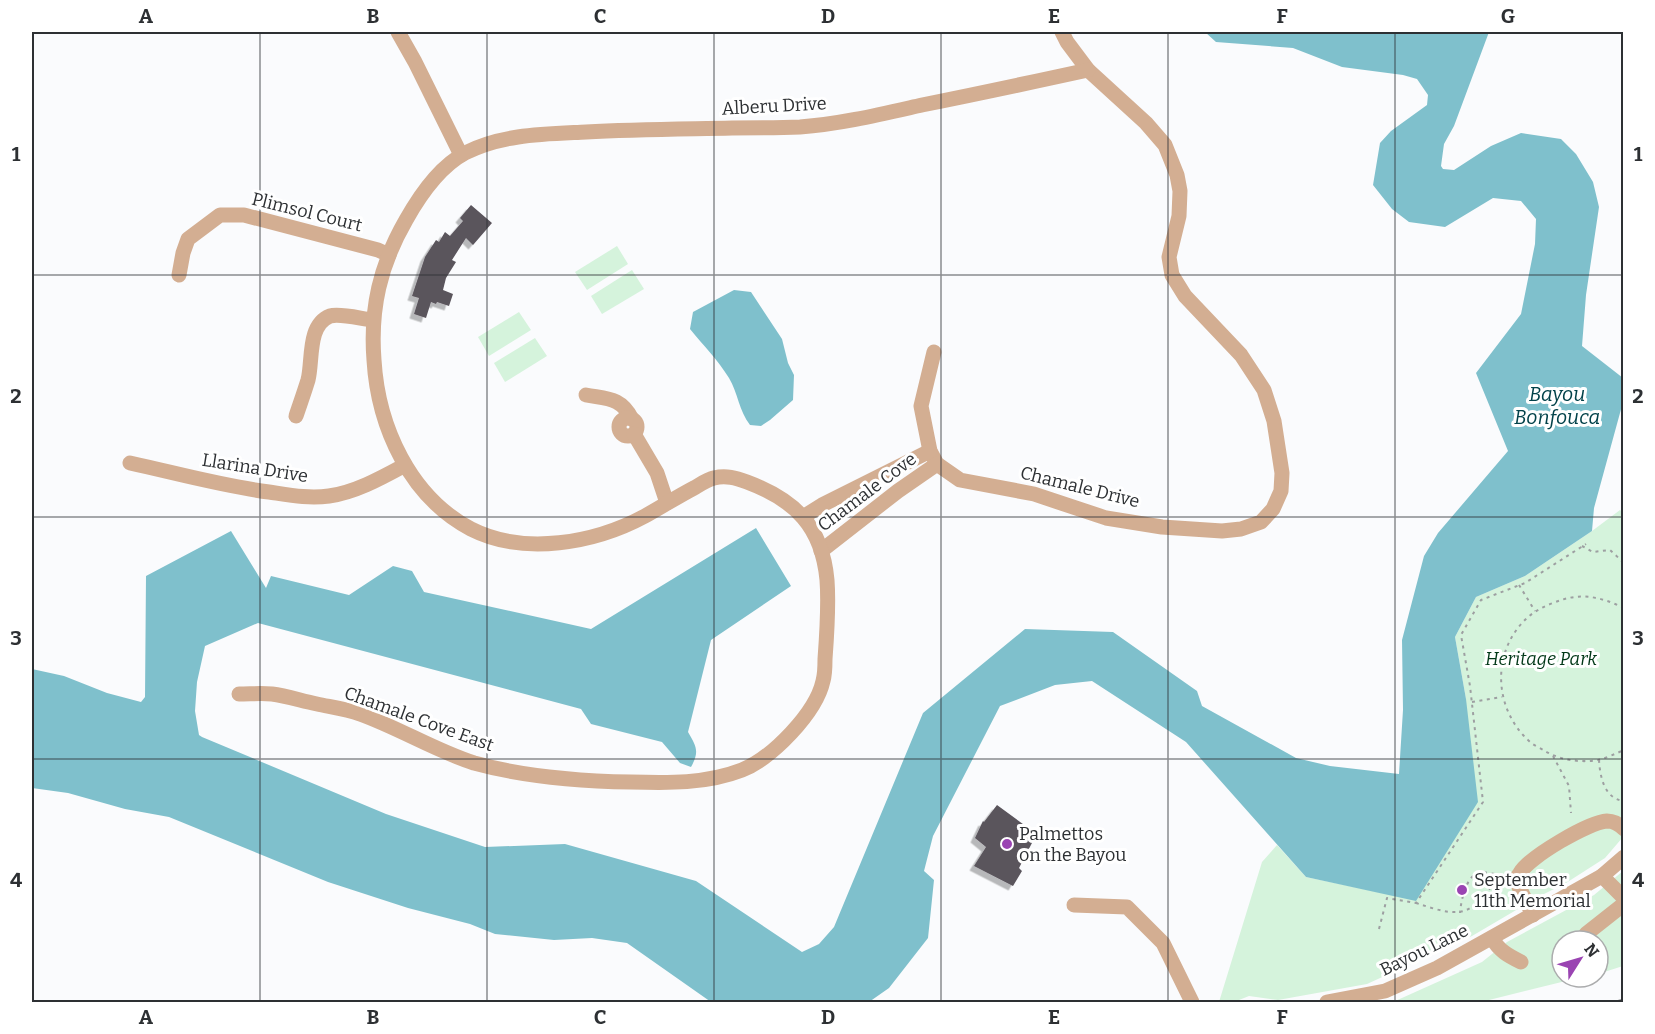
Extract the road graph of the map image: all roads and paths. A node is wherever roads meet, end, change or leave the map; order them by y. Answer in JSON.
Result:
{"nodes":[{"id":1,"x":398,"y":32,"type":"edge"},
{"id":2,"x":1062,"y":32,"type":"edge"},
{"id":3,"x":1088,"y":70,"type":"junction"},
{"id":4,"x":461,"y":155,"type":"junction"},
{"id":5,"x":389,"y":255,"type":"junction"},
{"id":6,"x":178,"y":275,"type":"dead end"},
{"id":7,"x":373,"y":320,"type":"junction"},
{"id":8,"x":934,"y":352,"type":"dead end"},
{"id":9,"x":586,"y":395,"type":"dead end"},
{"id":10,"x":296,"y":416,"type":"dead end"},
{"id":11,"x":933,"y":458,"type":"junction"},
{"id":12,"x":130,"y":463,"type":"dead end"},
{"id":13,"x":405,"y":465,"type":"junction"},
{"id":14,"x":667,"y":503,"type":"junction"},
{"id":15,"x":803,"y":516,"type":"junction"},
{"id":16,"x":1586,"y":544,"type":"dead end"},
{"id":17,"x":1582,"y":546,"type":"junction"},
{"id":18,"x":821,"y":551,"type":"junction"},
{"id":19,"x":1623,"y":563,"type":"edge"},
{"id":20,"x":1519,"y":585,"type":"junction"},
{"id":21,"x":1623,"y":608,"type":"edge"},
{"id":22,"x":1535,"y":611,"type":"junction"},
{"id":23,"x":239,"y":694,"type":"dead end"},
{"id":24,"x":1502,"y":697,"type":"junction"},
{"id":25,"x":1472,"y":702,"type":"junction"},
{"id":26,"x":1623,"y":750,"type":"edge"},
{"id":27,"x":1553,"y":756,"type":"junction"},
{"id":28,"x":1599,"y":760,"type":"junction"},
{"id":29,"x":1623,"y":801,"type":"edge"},
{"id":30,"x":1571,"y":813,"type":"dead end"},
{"id":31,"x":1621,"y":826,"type":"edge"},
{"id":32,"x":1623,"y":857,"type":"edge"},
{"id":33,"x":1602,"y":876,"type":"junction"},
{"id":34,"x":1623,"y":898,"type":"edge"},
{"id":35,"x":1416,"y":903,"type":"junction"},
{"id":36,"x":1623,"y":903,"type":"edge"},
{"id":37,"x":1074,"y":905,"type":"dead end"},
{"id":38,"x":1460,"y":913,"type":"junction"},
{"id":39,"x":1533,"y":915,"type":"junction"},
{"id":40,"x":1379,"y":929,"type":"dead end"},
{"id":41,"x":1592,"y":929,"type":"edge"},
{"id":42,"x":1492,"y":938,"type":"junction"},
{"id":43,"x":1521,"y":962,"type":"dead end"},
{"id":44,"x":1192,"y":1002,"type":"edge"},
{"id":45,"x":1327,"y":1002,"type":"edge"}],
"edges":[{"from":1,"to":4,"type":"street"},
{"from":2,"to":3,"type":"street","name":"Chamale Drive"},
{"from":3,"to":4,"type":"street","name":"Alberu Drive"},
{"from":3,"to":11,"type":"street","name":"Chamale Drive"},
{"from":4,"to":5,"type":"street","name":"Alberu Drive"},
{"from":5,"to":6,"type":"street","name":"Plimsol Court"},
{"from":5,"to":7,"type":"street","name":"Alberu Drive"},
{"from":7,"to":10,"type":"street"},
{"from":7,"to":13,"type":"street","name":"Alberu Drive"},
{"from":8,"to":11,"type":"street"},
{"from":9,"to":14,"type":"street"},
{"from":11,"to":15,"type":"street","name":"Chamale Cove"},
{"from":11,"to":18,"type":"street","name":"Chamale Cove"},
{"from":12,"to":13,"type":"street","name":"Llarina Drive"},
{"from":13,"to":14,"type":"street","name":"Chamale Cove East"},
{"from":14,"to":15,"type":"street","name":"Chamale Cove East"},
{"from":15,"to":18,"type":"street","name":"Chamale Cove East"},
{"from":16,"to":17,"type":"path"},
{"from":17,"to":19,"type":"path"},
{"from":17,"to":20,"type":"path"},
{"from":18,"to":23,"type":"street","name":"Chamale Cove East"},
{"from":20,"to":22,"type":"path"},
{"from":20,"to":25,"type":"path"},
{"from":21,"to":22,"type":"path"},
{"from":22,"to":24,"type":"path"},
{"from":24,"to":25,"type":"path"},
{"from":24,"to":27,"type":"path"},
{"from":25,"to":35,"type":"path"},
{"from":26,"to":28,"type":"path"},
{"from":27,"to":28,"type":"path"},
{"from":27,"to":30,"type":"path"},
{"from":28,"to":29,"type":"path"},
{"from":31,"to":39,"type":"street"},
{"from":32,"to":33,"type":"street","name":"Bayou Lane"},
{"from":33,"to":34,"type":"street"},
{"from":33,"to":39,"type":"street","name":"Bayou Lane"},
{"from":35,"to":38,"type":"path"},
{"from":35,"to":40,"type":"path"},
{"from":36,"to":41,"type":"street"},
{"from":37,"to":44,"type":"street"},
{"from":38,"to":38,"type":"path"},
{"from":39,"to":42,"type":"street","name":"Bayou Lane"},
{"from":42,"to":43,"type":"street"},
{"from":42,"to":45,"type":"street","name":"Bayou Lane"}]}
